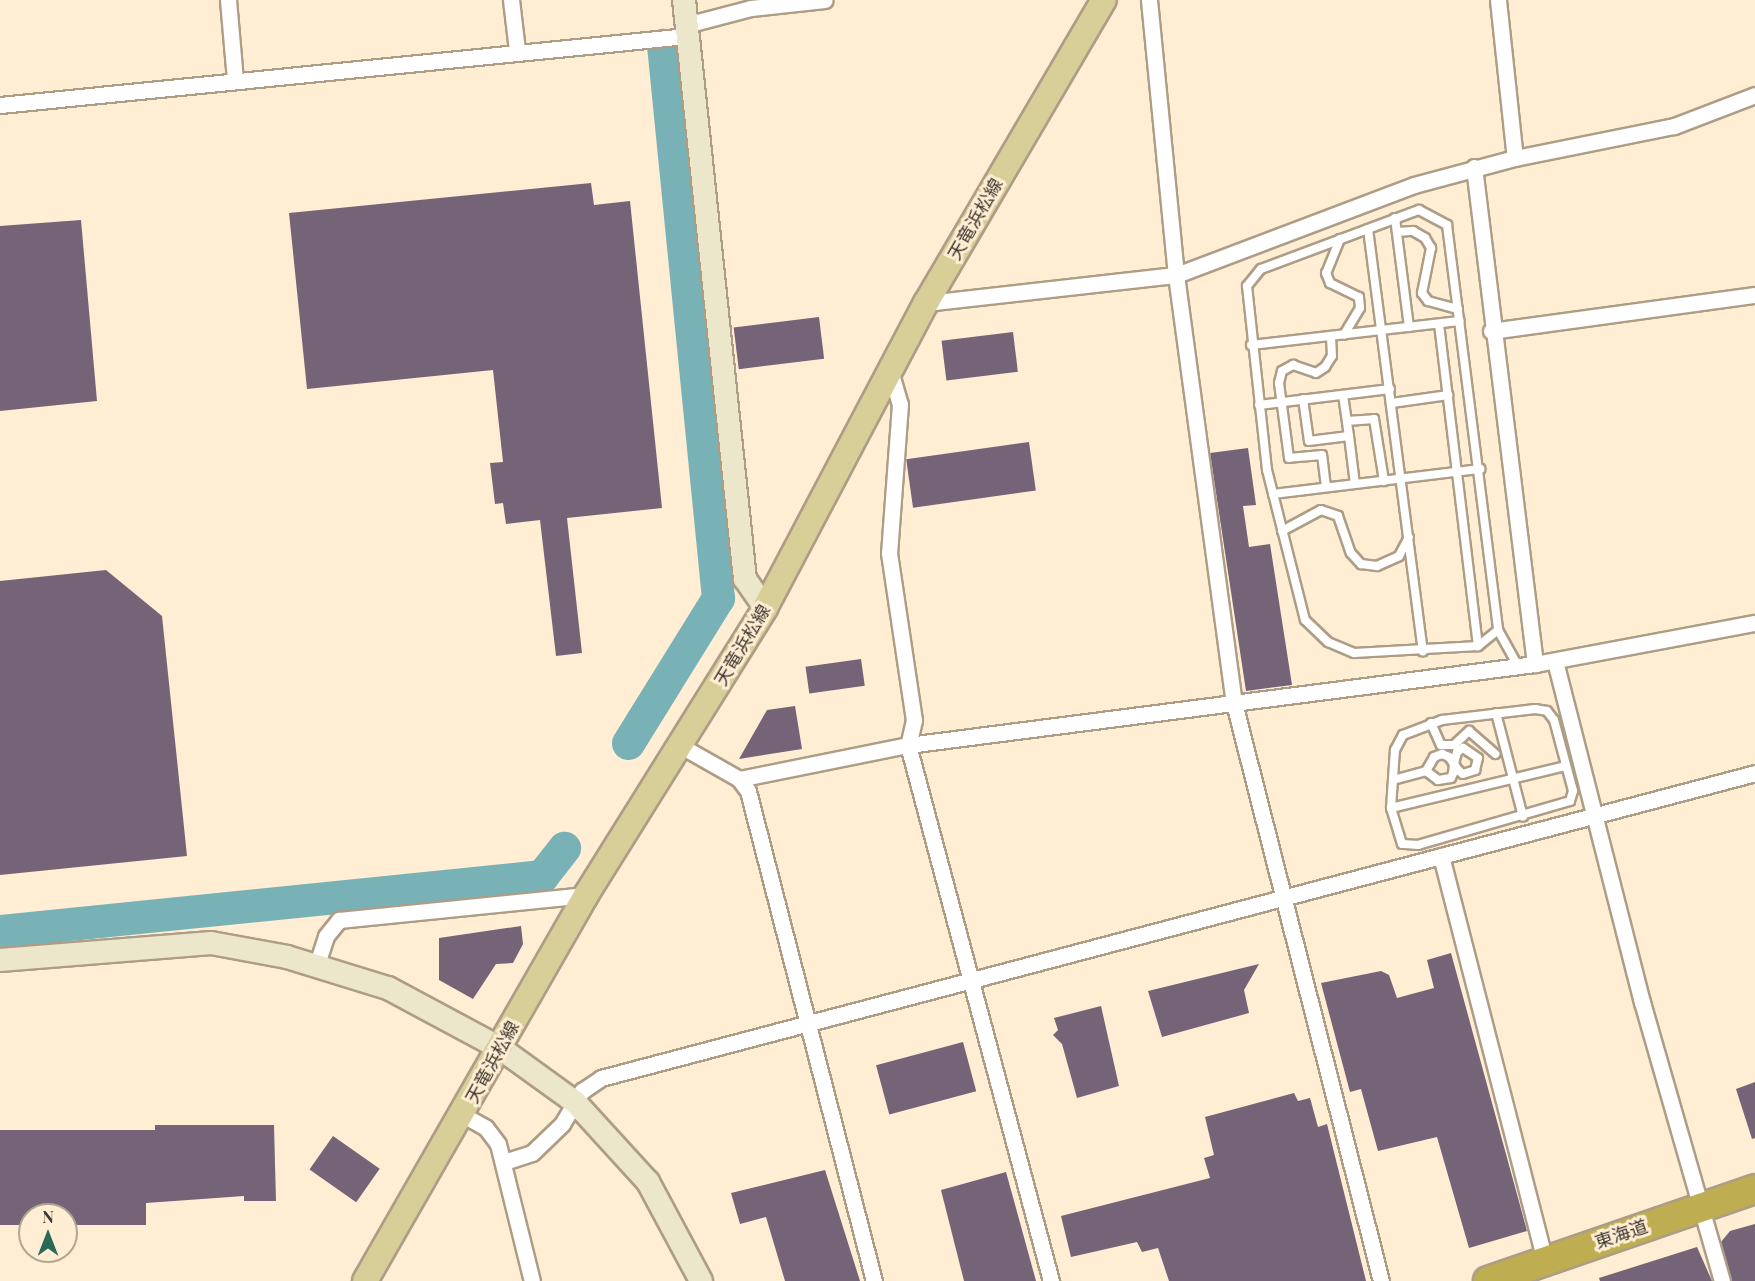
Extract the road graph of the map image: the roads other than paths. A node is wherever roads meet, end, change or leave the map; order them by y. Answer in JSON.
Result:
{"nodes":[{"id":1,"x":228,"y":0,"type":"edge"},
{"id":2,"x":511,"y":0,"type":"edge"},
{"id":3,"x":684,"y":0,"type":"edge"},
{"id":4,"x":825,"y":0,"type":"edge"},
{"id":5,"x":1104,"y":0,"type":"edge"},
{"id":6,"x":1149,"y":0,"type":"edge"},
{"id":7,"x":1498,"y":0,"type":"edge"},
{"id":8,"x":687,"y":31,"type":"junction"},
{"id":9,"x":517,"y":50,"type":"junction"},
{"id":10,"x":235,"y":80,"type":"junction"},
{"id":11,"x":1755,"y":95,"type":"edge"},
{"id":12,"x":0,"y":105,"type":"edge"},
{"id":13,"x":1515,"y":158,"type":"junction"},
{"id":14,"x":1474,"y":168,"type":"junction"},
{"id":15,"x":1395,"y":218,"type":"junction"},
{"id":16,"x":1368,"y":228,"type":"junction"},
{"id":17,"x":1396,"y":232,"type":"junction"},
{"id":18,"x":1340,"y":239,"type":"junction"},
{"id":19,"x":1176,"y":275,"type":"junction"},
{"id":20,"x":1755,"y":295,"type":"edge"},
{"id":21,"x":926,"y":303,"type":"junction"},
{"id":22,"x":1458,"y":309,"type":"junction"},
{"id":23,"x":1460,"y":321,"type":"junction"},
{"id":24,"x":1439,"y":324,"type":"junction"},
{"id":25,"x":1409,"y":327,"type":"junction"},
{"id":26,"x":1382,"y":330,"type":"junction"},
{"id":27,"x":1491,"y":331,"type":"junction"},
{"id":28,"x":1344,"y":335,"type":"junction"},
{"id":29,"x":1331,"y":336,"type":"junction"},
{"id":30,"x":1251,"y":345,"type":"junction"},
{"id":31,"x":891,"y":370,"type":"junction"},
{"id":32,"x":1390,"y":390,"type":"junction"},
{"id":33,"x":1343,"y":395,"type":"junction"},
{"id":34,"x":1448,"y":395,"type":"junction"},
{"id":35,"x":1303,"y":399,"type":"junction"},
{"id":36,"x":1282,"y":402,"type":"junction"},
{"id":37,"x":1392,"y":403,"type":"junction"},
{"id":38,"x":1259,"y":405,"type":"junction"},
{"id":39,"x":1347,"y":421,"type":"junction"},
{"id":40,"x":1349,"y":436,"type":"junction"},
{"id":41,"x":1480,"y":469,"type":"junction"},
{"id":42,"x":1458,"y":472,"type":"junction"},
{"id":43,"x":1403,"y":478,"type":"junction"},
{"id":44,"x":1384,"y":481,"type":"junction"},
{"id":45,"x":1355,"y":484,"type":"junction"},
{"id":46,"x":1326,"y":487,"type":"junction"},
{"id":47,"x":1273,"y":494,"type":"junction"},
{"id":48,"x":1282,"y":531,"type":"junction"},
{"id":49,"x":1409,"y":536,"type":"junction"},
{"id":50,"x":765,"y":608,"type":"junction"},
{"id":51,"x":1755,"y":623,"type":"edge"},
{"id":52,"x":1498,"y":630,"type":"junction"},
{"id":53,"x":1478,"y":646,"type":"junction"},
{"id":54,"x":1423,"y":651,"type":"junction"},
{"id":55,"x":1555,"y":661,"type":"junction"},
{"id":56,"x":1534,"y":664,"type":"junction"},
{"id":57,"x":1518,"y":666,"type":"junction"},
{"id":58,"x":1234,"y":703,"type":"junction"},
{"id":59,"x":1496,"y":713,"type":"junction"},
{"id":60,"x":1431,"y":723,"type":"junction"},
{"id":61,"x":681,"y":746,"type":"junction"},
{"id":62,"x":908,"y":746,"type":"junction"},
{"id":63,"x":1506,"y":751,"type":"junction"},
{"id":64,"x":1495,"y":754,"type":"junction"},
{"id":65,"x":1478,"y":758,"type":"junction"},
{"id":66,"x":1454,"y":764,"type":"junction"},
{"id":67,"x":1566,"y":766,"type":"junction"},
{"id":68,"x":1426,"y":771,"type":"junction"},
{"id":69,"x":1755,"y":773,"type":"edge"},
{"id":70,"x":739,"y":779,"type":"junction"},
{"id":71,"x":1514,"y":779,"type":"junction"},
{"id":72,"x":1393,"y":780,"type":"junction"},
{"id":73,"x":1391,"y":808,"type":"junction"},
{"id":74,"x":1596,"y":814,"type":"junction"},
{"id":75,"x":1523,"y":817,"type":"junction"},
{"id":76,"x":1441,"y":856,"type":"junction"},
{"id":77,"x":586,"y":894,"type":"junction"},
{"id":78,"x":1286,"y":898,"type":"junction"},
{"id":79,"x":0,"y":960,"type":"edge"},
{"id":80,"x":317,"y":964,"type":"junction"},
{"id":81,"x":973,"y":980,"type":"junction"},
{"id":82,"x":806,"y":1026,"type":"junction"},
{"id":83,"x":500,"y":1048,"type":"junction"},
{"id":84,"x":575,"y":1102,"type":"junction"},
{"id":85,"x":463,"y":1115,"type":"junction"},
{"id":86,"x":504,"y":1162,"type":"junction"},
{"id":87,"x":1755,"y":1189,"type":"edge"},
{"id":88,"x":1702,"y":1206,"type":"junction"},
{"id":89,"x":1545,"y":1261,"type":"junction"},
{"id":90,"x":365,"y":1281,"type":"edge"},
{"id":91,"x":532,"y":1281,"type":"edge"},
{"id":92,"x":701,"y":1281,"type":"edge"},
{"id":93,"x":874,"y":1281,"type":"edge"},
{"id":94,"x":1051,"y":1281,"type":"edge"},
{"id":95,"x":1381,"y":1281,"type":"edge"},
{"id":96,"x":1488,"y":1281,"type":"edge"},
{"id":97,"x":1722,"y":1281,"type":"edge"}],
"edges":[{"from":1,"to":10,"type":"street"},
{"from":2,"to":9,"type":"street"},
{"from":3,"to":8,"type":"street"},
{"from":4,"to":8,"type":"street"},
{"from":5,"to":21,"type":"main road","name":"天竜浜松線"},
{"from":6,"to":19,"type":"street"},
{"from":7,"to":13,"type":"street"},
{"from":8,"to":9,"type":"street"},
{"from":8,"to":50,"type":"street"},
{"from":9,"to":10,"type":"street"},
{"from":10,"to":12,"type":"street"},
{"from":11,"to":13,"type":"street"},
{"from":13,"to":14,"type":"street"},
{"from":14,"to":19,"type":"street"},
{"from":14,"to":27,"type":"street"},
{"from":15,"to":16,"type":"lane"},
{"from":15,"to":17,"type":"lane"},
{"from":15,"to":22,"type":"lane"},
{"from":16,"to":18,"type":"lane"},
{"from":16,"to":26,"type":"lane"},
{"from":17,"to":22,"type":"lane"},
{"from":17,"to":25,"type":"lane"},
{"from":18,"to":28,"type":"lane"},
{"from":18,"to":30,"type":"lane"},
{"from":19,"to":21,"type":"street"},
{"from":19,"to":58,"type":"street"},
{"from":20,"to":27,"type":"street"},
{"from":21,"to":31,"type":"main road","name":"天竜浜松線"},
{"from":22,"to":23,"type":"lane"},
{"from":23,"to":24,"type":"lane"},
{"from":23,"to":41,"type":"lane"},
{"from":24,"to":25,"type":"lane"},
{"from":24,"to":34,"type":"lane"},
{"from":25,"to":26,"type":"lane"},
{"from":26,"to":28,"type":"lane"},
{"from":26,"to":32,"type":"lane"},
{"from":27,"to":56,"type":"street"},
{"from":28,"to":29,"type":"lane"},
{"from":29,"to":30,"type":"lane"},
{"from":29,"to":36,"type":"lane"},
{"from":30,"to":38,"type":"lane"},
{"from":31,"to":50,"type":"main road","name":"天竜浜松線"},
{"from":31,"to":62,"type":"street"},
{"from":32,"to":33,"type":"lane"},
{"from":32,"to":37,"type":"lane"},
{"from":33,"to":35,"type":"lane"},
{"from":33,"to":39,"type":"lane"},
{"from":34,"to":37,"type":"lane"},
{"from":34,"to":42,"type":"lane"},
{"from":35,"to":36,"type":"lane"},
{"from":35,"to":40,"type":"lane"},
{"from":36,"to":38,"type":"lane"},
{"from":36,"to":46,"type":"lane"},
{"from":37,"to":43,"type":"lane"},
{"from":38,"to":47,"type":"lane"},
{"from":39,"to":40,"type":"lane"},
{"from":39,"to":44,"type":"lane"},
{"from":40,"to":45,"type":"lane"},
{"from":41,"to":42,"type":"lane"},
{"from":41,"to":52,"type":"lane"},
{"from":42,"to":43,"type":"lane"},
{"from":42,"to":53,"type":"lane"},
{"from":43,"to":44,"type":"lane"},
{"from":43,"to":49,"type":"lane"},
{"from":44,"to":45,"type":"lane"},
{"from":45,"to":46,"type":"lane"},
{"from":46,"to":47,"type":"lane"},
{"from":47,"to":48,"type":"lane"},
{"from":48,"to":49,"type":"lane"},
{"from":48,"to":54,"type":"lane"},
{"from":49,"to":54,"type":"lane"},
{"from":50,"to":61,"type":"main road","name":"天竜浜松線"},
{"from":51,"to":55,"type":"street"},
{"from":52,"to":53,"type":"lane"},
{"from":52,"to":57,"type":"lane"},
{"from":53,"to":54,"type":"lane"},
{"from":55,"to":56,"type":"street"},
{"from":55,"to":74,"type":"street"},
{"from":56,"to":57,"type":"street"},
{"from":57,"to":58,"type":"street"},
{"from":58,"to":62,"type":"street"},
{"from":58,"to":78,"type":"street"},
{"from":59,"to":60,"type":"lane"},
{"from":59,"to":63,"type":"lane"},
{"from":59,"to":67,"type":"lane"},
{"from":60,"to":64,"type":"lane"},
{"from":60,"to":72,"type":"lane"},
{"from":61,"to":70,"type":"street"},
{"from":61,"to":77,"type":"main road","name":"天竜浜松線"},
{"from":62,"to":70,"type":"street"},
{"from":62,"to":81,"type":"street"},
{"from":63,"to":64,"type":"lane"},
{"from":63,"to":71,"type":"lane"},
{"from":64,"to":65,"type":"lane"},
{"from":65,"to":66,"type":"lane"},
{"from":65,"to":66,"type":"lane"},
{"from":66,"to":68,"type":"lane"},
{"from":66,"to":68,"type":"lane"},
{"from":67,"to":71,"type":"lane"},
{"from":67,"to":75,"type":"lane"},
{"from":68,"to":72,"type":"lane"},
{"from":69,"to":74,"type":"street"},
{"from":70,"to":82,"type":"street"},
{"from":71,"to":73,"type":"lane"},
{"from":71,"to":75,"type":"lane"},
{"from":72,"to":73,"type":"lane"},
{"from":73,"to":75,"type":"lane"},
{"from":74,"to":76,"type":"street"},
{"from":74,"to":88,"type":"street"},
{"from":76,"to":78,"type":"street"},
{"from":76,"to":89,"type":"street"},
{"from":77,"to":80,"type":"street"},
{"from":77,"to":83,"type":"main road","name":"天竜浜松線"},
{"from":78,"to":81,"type":"street"},
{"from":78,"to":95,"type":"street"},
{"from":79,"to":80,"type":"street"},
{"from":80,"to":83,"type":"street"},
{"from":81,"to":82,"type":"street"},
{"from":81,"to":94,"type":"street"},
{"from":82,"to":84,"type":"street"},
{"from":82,"to":93,"type":"street"},
{"from":83,"to":84,"type":"street"},
{"from":83,"to":85,"type":"main road","name":"天竜浜松線"},
{"from":84,"to":86,"type":"street"},
{"from":84,"to":92,"type":"street"},
{"from":85,"to":86,"type":"street"},
{"from":85,"to":90,"type":"main road","name":"天竜浜松線"},
{"from":86,"to":91,"type":"street"},
{"from":87,"to":88,"type":"highway","name":"東海道"},
{"from":88,"to":89,"type":"highway","name":"東海道"},
{"from":88,"to":97,"type":"street"},
{"from":89,"to":96,"type":"highway","name":"東海道"}]}
